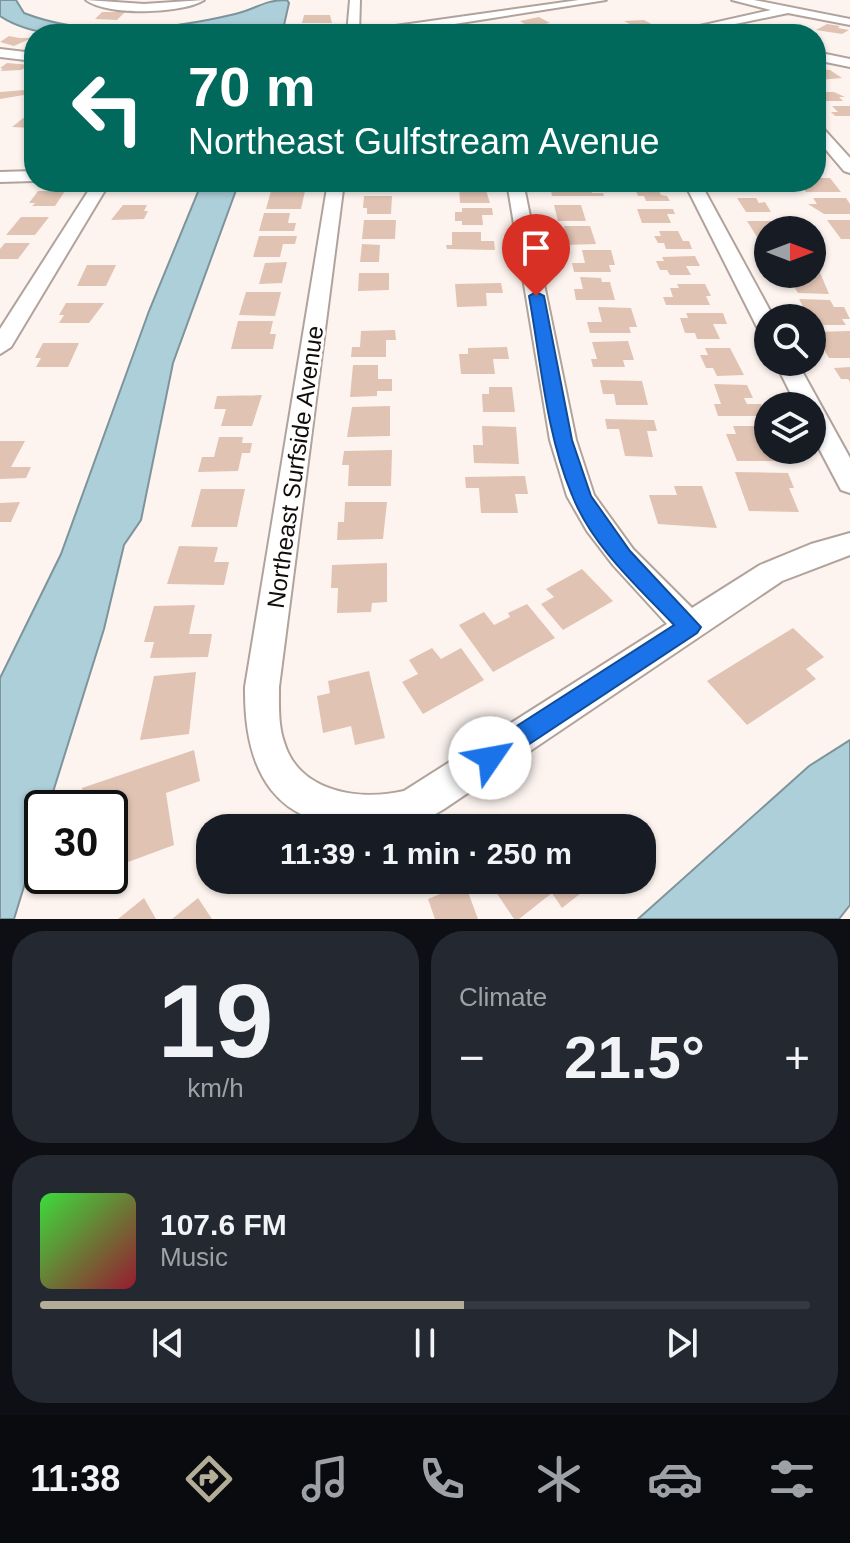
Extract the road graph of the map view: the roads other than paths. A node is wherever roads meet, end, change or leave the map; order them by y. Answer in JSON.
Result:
{"nodes":[{"id":1,"x":199,"y":0,"type":"edge"},
{"id":2,"x":355,"y":0,"type":"edge"},
{"id":3,"x":601,"y":0,"type":"edge"},
{"id":4,"x":737,"y":0,"type":"edge"},
{"id":5,"x":93,"y":2,"type":"edge"},
{"id":6,"x":788,"y":10,"type":"junction"},
{"id":7,"x":850,"y":22,"type":"edge"},
{"id":8,"x":354,"y":24,"type":"edge"},
{"id":9,"x":436,"y":24,"type":"edge"},
{"id":10,"x":723,"y":24,"type":"edge"},
{"id":11,"x":0,"y":53,"type":"edge"},
{"id":12,"x":24,"y":56,"type":"edge"},
{"id":13,"x":826,"y":58,"type":"edge"},
{"id":14,"x":850,"y":63,"type":"edge"},
{"id":15,"x":826,"y":140,"type":"edge"},
{"id":16,"x":850,"y":168,"type":"edge"},
{"id":17,"x":24,"y":176,"type":"edge"},
{"id":18,"x":0,"y":177,"type":"edge"},
{"id":19,"x":96,"y":192,"type":"edge"},
{"id":20,"x":335,"y":192,"type":"edge"},
{"id":21,"x":517,"y":192,"type":"edge"},
{"id":22,"x":697,"y":192,"type":"edge"},
{"id":23,"x":756,"y":304,"type":"edge"},
{"id":24,"x":0,"y":347,"type":"edge"},
{"id":25,"x":826,"y":437,"type":"edge"},
{"id":26,"x":850,"y":483,"type":"edge"},
{"id":27,"x":850,"y":544,"type":"edge"},
{"id":28,"x":690,"y":627,"type":"junction"}],
"edges":[{"from":1,"to":5,"type":"street"},
{"from":2,"to":8,"type":"street"},
{"from":3,"to":9,"type":"street"},
{"from":4,"to":6,"type":"street"},
{"from":6,"to":7,"type":"street"},
{"from":6,"to":10,"type":"street"},
{"from":11,"to":12,"type":"street"},
{"from":13,"to":14,"type":"street"},
{"from":15,"to":16,"type":"street"},
{"from":17,"to":18,"type":"street"},
{"from":19,"to":24,"type":"street"},
{"from":20,"to":28,"type":"street","name":"Northeast Surfside Avenue"},
{"from":21,"to":28,"type":"street"},
{"from":22,"to":23,"type":"street"},
{"from":25,"to":26,"type":"street"},
{"from":27,"to":28,"type":"street"}]}
